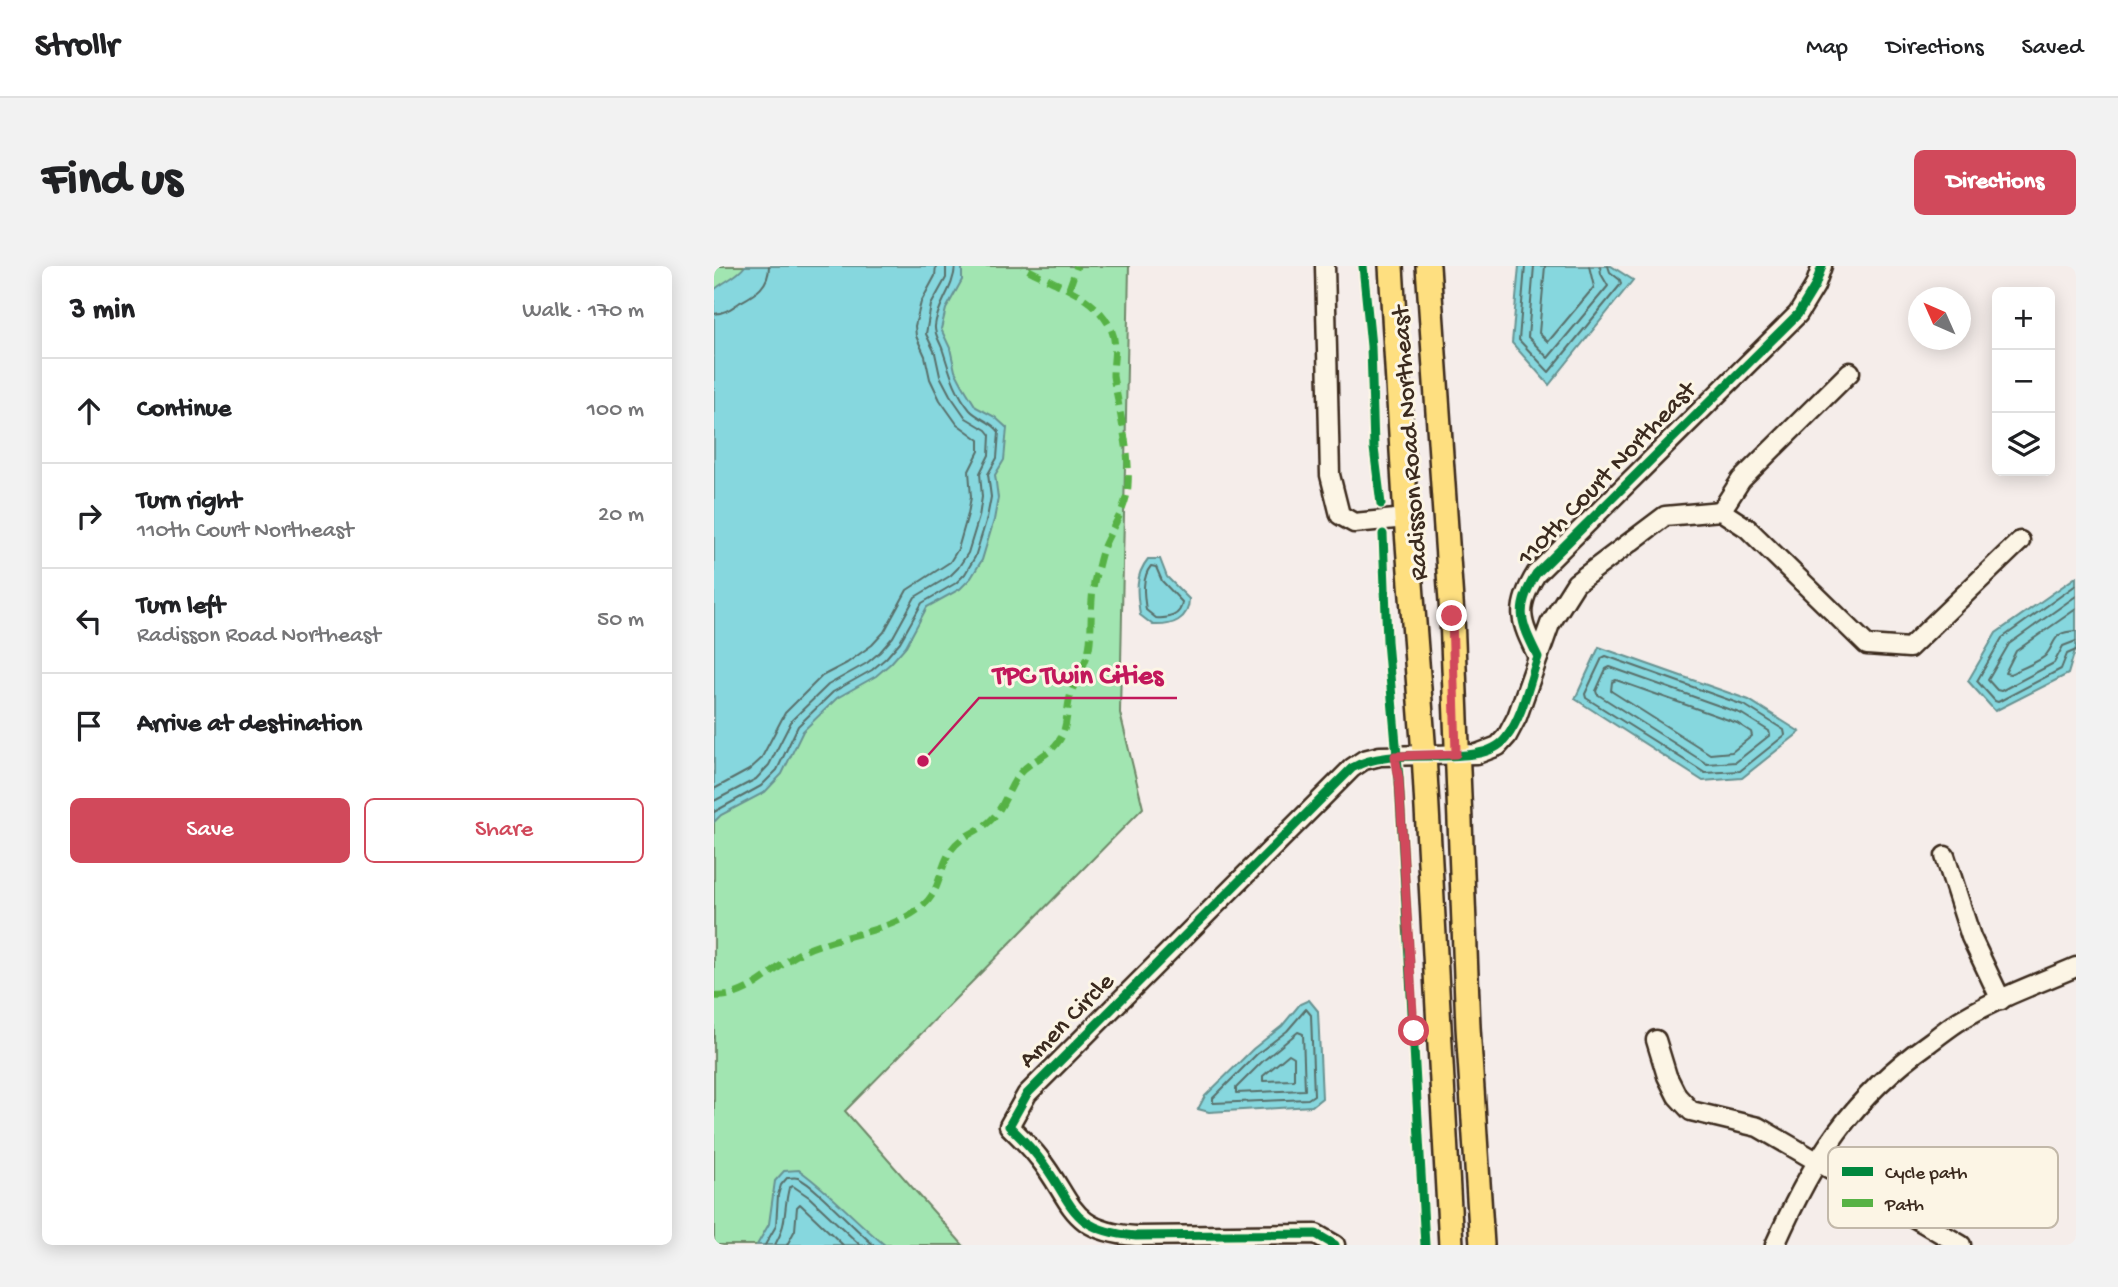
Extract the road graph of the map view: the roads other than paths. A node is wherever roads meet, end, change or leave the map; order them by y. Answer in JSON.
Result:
{"nodes":[{"id":1,"x":1325,"y":266,"type":"edge"},
{"id":2,"x":1391,"y":266,"type":"edge"},
{"id":3,"x":1428,"y":266,"type":"edge"},
{"id":4,"x":1822,"y":266,"type":"edge"},
{"id":5,"x":1850,"y":372,"type":"dead end"},
{"id":6,"x":1721,"y":511,"type":"junction"},
{"id":7,"x":1406,"y":518,"type":"junction"},
{"id":8,"x":2021,"y":541,"type":"dead end"},
{"id":9,"x":1538,"y":657,"type":"junction"},
{"id":10,"x":1424,"y":754,"type":"junction"},
{"id":11,"x":1456,"y":754,"type":"junction"},
{"id":12,"x":1945,"y":856,"type":"dead end"},
{"id":13,"x":2076,"y":967,"type":"edge"},
{"id":14,"x":2001,"y":1000,"type":"junction"},
{"id":15,"x":1656,"y":1040,"type":"dead end"},
{"id":16,"x":1816,"y":1161,"type":"junction"},
{"id":17,"x":1828,"y":1168,"type":"edge"},
{"id":18,"x":1932,"y":1228,"type":"edge"},
{"id":19,"x":1335,"y":1245,"type":"edge"},
{"id":20,"x":1451,"y":1245,"type":"edge"},
{"id":21,"x":1482,"y":1245,"type":"edge"},
{"id":22,"x":1775,"y":1245,"type":"edge"},
{"id":23,"x":1961,"y":1245,"type":"edge"}],
"edges":[{"from":1,"to":7,"type":"street"},
{"from":2,"to":7,"type":"main road","name":"Radisson Road Northeast"},
{"from":3,"to":11,"type":"main road","name":"Radisson Road Northeast"},
{"from":4,"to":9,"type":"street","name":"110th Court Northeast"},
{"from":5,"to":6,"type":"street"},
{"from":6,"to":8,"type":"street"},
{"from":6,"to":9,"type":"street"},
{"from":7,"to":10,"type":"main road","name":"Radisson Road Northeast"},
{"from":9,"to":11,"type":"street"},
{"from":10,"to":11,"type":"street"},
{"from":10,"to":19,"type":"street","name":"Amen Circle"},
{"from":10,"to":20,"type":"main road","name":"Radisson Road Northeast"},
{"from":11,"to":21,"type":"main road","name":"Radisson Road Northeast"},
{"from":12,"to":14,"type":"street"},
{"from":13,"to":14,"type":"street"},
{"from":14,"to":16,"type":"street"},
{"from":15,"to":16,"type":"street"},
{"from":16,"to":17,"type":"street"},
{"from":16,"to":22,"type":"street"},
{"from":18,"to":23,"type":"street"}]}
